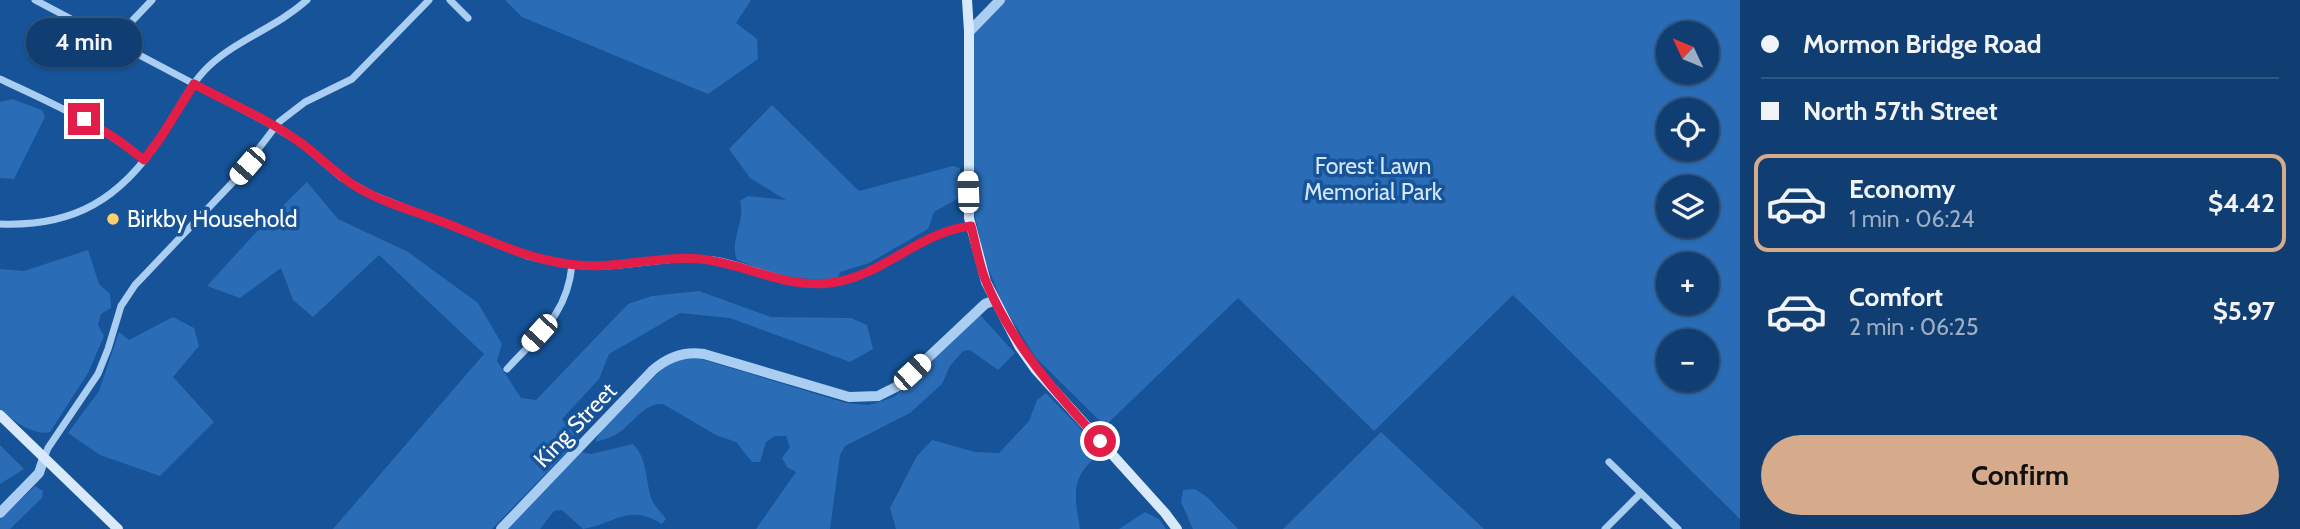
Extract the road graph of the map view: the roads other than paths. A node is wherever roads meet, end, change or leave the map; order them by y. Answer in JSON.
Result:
{"nodes":[{"id":1,"x":36,"y":0,"type":"edge"},
{"id":2,"x":152,"y":0,"type":"edge"},
{"id":3,"x":306,"y":0,"type":"edge"},
{"id":4,"x":429,"y":0,"type":"edge"},
{"id":5,"x":450,"y":0,"type":"edge"},
{"id":6,"x":967,"y":0,"type":"edge"},
{"id":7,"x":1000,"y":0,"type":"edge"},
{"id":8,"x":468,"y":18,"type":"dead end"},
{"id":9,"x":969,"y":32,"type":"junction"},
{"id":10,"x":118,"y":44,"type":"junction"},
{"id":11,"x":0,"y":79,"type":"edge"},
{"id":12,"x":194,"y":84,"type":"junction"},
{"id":13,"x":274,"y":127,"type":"junction"},
{"id":14,"x":144,"y":160,"type":"junction"},
{"id":15,"x":0,"y":224,"type":"edge"},
{"id":16,"x":971,"y":226,"type":"junction"},
{"id":17,"x":572,"y":265,"type":"junction"},
{"id":18,"x":995,"y":300,"type":"junction"},
{"id":19,"x":507,"y":369,"type":"dead end"},
{"id":20,"x":0,"y":415,"type":"edge"},
{"id":21,"x":44,"y":458,"type":"junction"},
{"id":22,"x":1609,"y":462,"type":"dead end"},
{"id":23,"x":1640,"y":493,"type":"junction"},
{"id":24,"x":0,"y":513,"type":"edge"},
{"id":25,"x":118,"y":529,"type":"edge"},
{"id":26,"x":501,"y":529,"type":"edge"},
{"id":27,"x":1177,"y":529,"type":"edge"},
{"id":28,"x":1605,"y":529,"type":"edge"},
{"id":29,"x":1678,"y":529,"type":"edge"}],
"edges":[{"from":1,"to":10,"type":"street"},
{"from":2,"to":10,"type":"street"},
{"from":3,"to":12,"type":"street"},
{"from":4,"to":13,"type":"street"},
{"from":5,"to":8,"type":"street"},
{"from":6,"to":9,"type":"main road"},
{"from":7,"to":9,"type":"street"},
{"from":9,"to":16,"type":"main road"},
{"from":10,"to":12,"type":"street"},
{"from":11,"to":14,"type":"street"},
{"from":12,"to":13,"type":"street"},
{"from":12,"to":14,"type":"street"},
{"from":13,"to":17,"type":"street"},
{"from":13,"to":21,"type":"street"},
{"from":14,"to":15,"type":"street"},
{"from":16,"to":17,"type":"street"},
{"from":16,"to":18,"type":"main road"},
{"from":17,"to":19,"type":"street"},
{"from":18,"to":26,"type":"street","name":"King Street"},
{"from":18,"to":27,"type":"main road"},
{"from":20,"to":21,"type":"main road"},
{"from":21,"to":24,"type":"street"},
{"from":21,"to":25,"type":"main road"},
{"from":22,"to":23,"type":"street"},
{"from":23,"to":28,"type":"street"},
{"from":23,"to":29,"type":"street"}]}
